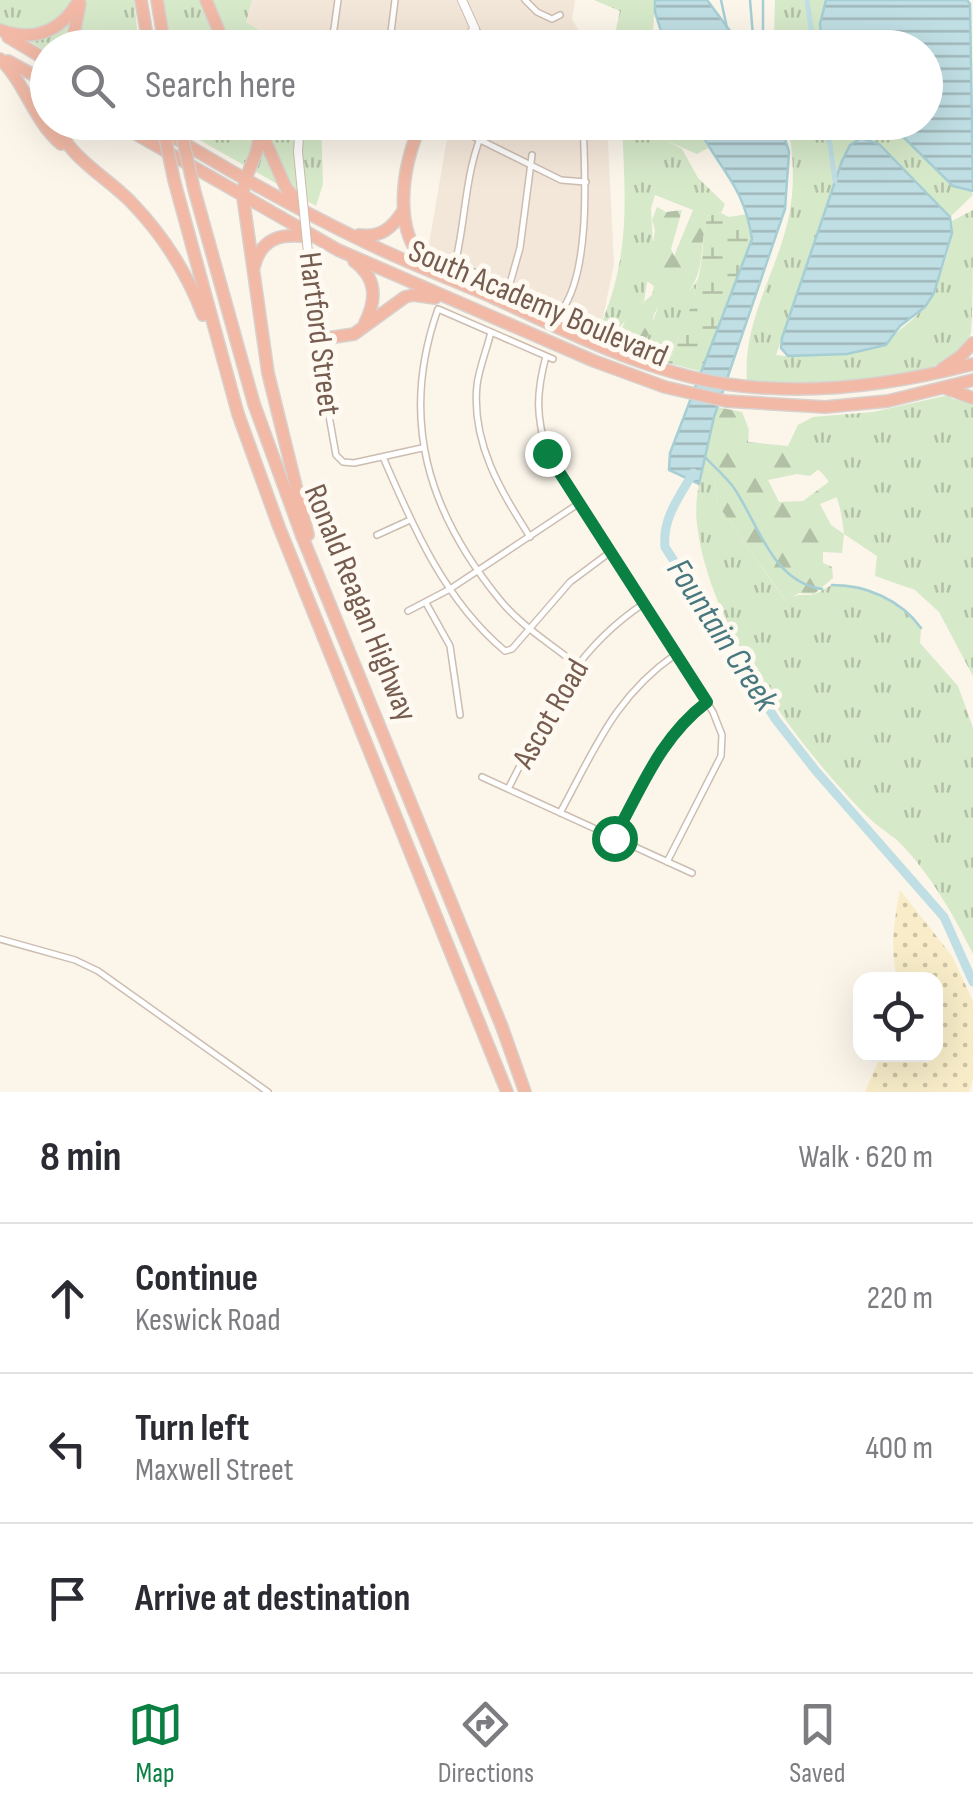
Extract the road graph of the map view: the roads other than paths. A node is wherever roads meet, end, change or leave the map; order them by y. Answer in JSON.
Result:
{"nodes":[{"id":1,"x":80,"y":0,"type":"edge"},
{"id":2,"x":141,"y":0,"type":"edge"},
{"id":3,"x":157,"y":0,"type":"edge"},
{"id":4,"x":206,"y":0,"type":"edge"},
{"id":5,"x":338,"y":0,"type":"edge"},
{"id":6,"x":395,"y":0,"type":"edge"},
{"id":7,"x":462,"y":0,"type":"edge"},
{"id":8,"x":525,"y":0,"type":"edge"},
{"id":9,"x":560,"y":15,"type":"dead end"},
{"id":10,"x":475,"y":29,"type":"edge"},
{"id":11,"x":48,"y":30,"type":"edge"},
{"id":12,"x":74,"y":30,"type":"edge"},
{"id":13,"x":146,"y":30,"type":"edge"},
{"id":14,"x":163,"y":30,"type":"edge"},
{"id":15,"x":218,"y":30,"type":"edge"},
{"id":16,"x":334,"y":30,"type":"edge"},
{"id":17,"x":391,"y":30,"type":"edge"},
{"id":18,"x":0,"y":31,"type":"edge"},
{"id":19,"x":30,"y":35,"type":"edge"},
{"id":20,"x":30,"y":50,"type":"edge"},
{"id":21,"x":0,"y":58,"type":"edge"},
{"id":22,"x":30,"y":74,"type":"edge"},
{"id":23,"x":30,"y":101,"type":"edge"},
{"id":24,"x":58,"y":140,"type":"edge"},
{"id":25,"x":65,"y":140,"type":"edge"},
{"id":26,"x":147,"y":140,"type":"edge"},
{"id":27,"x":166,"y":140,"type":"edge"},
{"id":28,"x":178,"y":140,"type":"edge"},
{"id":29,"x":183,"y":140,"type":"edge"},
{"id":30,"x":258,"y":140,"type":"edge"},
{"id":31,"x":265,"y":140,"type":"edge"},
{"id":32,"x":299,"y":140,"type":"edge"},
{"id":33,"x":415,"y":140,"type":"edge"},
{"id":34,"x":478,"y":140,"type":"joint"},
{"id":35,"x":584,"y":140,"type":"edge"},
{"id":36,"x":532,"y":155,"type":"dead end"},
{"id":37,"x":79,"y":156,"type":"junction"},
{"id":38,"x":530,"y":165,"type":"junction"},
{"id":39,"x":215,"y":180,"type":"junction"},
{"id":40,"x":244,"y":180,"type":"junction"},
{"id":41,"x":586,"y":182,"type":"junction"},
{"id":42,"x":243,"y":197,"type":"junction"},
{"id":43,"x":404,"y":210,"type":"junction"},
{"id":44,"x":314,"y":215,"type":"junction"},
{"id":45,"x":331,"y":225,"type":"junction"},
{"id":46,"x":314,"y":238,"type":"junction"},
{"id":47,"x":338,"y":250,"type":"junction"},
{"id":48,"x":254,"y":272,"type":"junction"},
{"id":49,"x":451,"y":278,"type":"junction"},
{"id":50,"x":509,"y":288,"type":"junction"},
{"id":51,"x":468,"y":306,"type":"junction"},
{"id":52,"x":362,"y":328,"type":"junction"},
{"id":53,"x":491,"y":332,"type":"junction"},
{"id":54,"x":315,"y":340,"type":"junction"},
{"id":55,"x":973,"y":343,"type":"edge"},
{"id":56,"x":973,"y":364,"type":"edge"},
{"id":57,"x":918,"y":378,"type":"junction"},
{"id":58,"x":228,"y":379,"type":"junction"},
{"id":59,"x":973,"y":380,"type":"edge"},
{"id":60,"x":945,"y":388,"type":"junction"},
{"id":61,"x":973,"y":398,"type":"edge"},
{"id":62,"x":422,"y":448,"type":"junction"},
{"id":63,"x":383,"y":457,"type":"junction"},
{"id":64,"x":578,"y":504,"type":"junction"},
{"id":65,"x":410,"y":520,"type":"junction"},
{"id":66,"x":378,"y":535,"type":"dead end"},
{"id":67,"x":530,"y":537,"type":"junction"},
{"id":68,"x":609,"y":553,"type":"junction"},
{"id":69,"x":316,"y":568,"type":"junction"},
{"id":70,"x":479,"y":569,"type":"junction"},
{"id":71,"x":450,"y":590,"type":"junction"},
{"id":72,"x":426,"y":603,"type":"junction"},
{"id":73,"x":643,"y":604,"type":"junction"},
{"id":74,"x":408,"y":611,"type":"dead end"},
{"id":75,"x":528,"y":627,"type":"junction"},
{"id":76,"x":676,"y":654,"type":"junction"},
{"id":77,"x":576,"y":664,"type":"junction"},
{"id":78,"x":707,"y":702,"type":"junction"},
{"id":79,"x":460,"y":715,"type":"dead end"},
{"id":80,"x":482,"y":777,"type":"dead end"},
{"id":81,"x":508,"y":789,"type":"junction"},
{"id":82,"x":560,"y":813,"type":"junction"},
{"id":83,"x":614,"y":838,"type":"junction"},
{"id":84,"x":667,"y":862,"type":"junction"},
{"id":85,"x":692,"y":873,"type":"dead end"},
{"id":86,"x":0,"y":940,"type":"edge"},
{"id":87,"x":268,"y":1092,"type":"edge"},
{"id":88,"x":507,"y":1092,"type":"edge"},
{"id":89,"x":525,"y":1092,"type":"edge"}],
"edges":[{"from":1,"to":11,"type":"highway"},
{"from":1,"to":12,"type":"highway"},
{"from":2,"to":13,"type":"highway"},
{"from":3,"to":14,"type":"highway"},
{"from":4,"to":15,"type":"highway"},
{"from":5,"to":16,"type":"street"},
{"from":6,"to":17,"type":"street"},
{"from":7,"to":10,"type":"street"},
{"from":8,"to":9,"type":"street"},
{"from":18,"to":19,"type":"highway"},
{"from":18,"to":20,"type":"highway"},
{"from":21,"to":22,"type":"highway"},
{"from":21,"to":23,"type":"highway"},
{"from":24,"to":37,"type":"highway"},
{"from":25,"to":37,"type":"highway"},
{"from":26,"to":39,"type":"highway","name":"South Academy Boulevard"},
{"from":27,"to":58,"type":"highway","name":"Ronald Reagan Highway","bridge":true},
{"from":28,"to":40,"type":"highway","name":"South Academy Boulevard"},
{"from":29,"to":69,"type":"highway","name":"Ronald Reagan Highway","bridge":true},
{"from":30,"to":40,"type":"highway"},
{"from":31,"to":44,"type":"highway"},
{"from":32,"to":54,"type":"street","name":"Hartford Street","bridge":true},
{"from":33,"to":43,"type":"highway"},
{"from":34,"to":38,"type":"street"},
{"from":34,"to":50,"type":"street"},
{"from":35,"to":41,"type":"street"},
{"from":36,"to":38,"type":"street"},
{"from":37,"to":58,"type":"highway"},
{"from":38,"to":41,"type":"street"},
{"from":38,"to":50,"type":"street"},
{"from":39,"to":40,"type":"highway"},
{"from":39,"to":42,"type":"highway","name":"South Academy Boulevard"},
{"from":40,"to":42,"type":"highway"},
{"from":40,"to":44,"type":"highway","name":"South Academy Boulevard"},
{"from":41,"to":50,"type":"street"},
{"from":42,"to":46,"type":"highway","name":"South Academy Boulevard"},
{"from":42,"to":48,"type":"highway"},
{"from":43,"to":45,"type":"highway"},
{"from":43,"to":49,"type":"highway"},
{"from":44,"to":45,"type":"highway","name":"South Academy Boulevard"},
{"from":45,"to":49,"type":"highway","name":"South Academy Boulevard"},
{"from":46,"to":47,"type":"highway","name":"South Academy Boulevard"},
{"from":46,"to":48,"type":"highway"},
{"from":47,"to":51,"type":"highway","name":"South Academy Boulevard"},
{"from":47,"to":52,"type":"highway"},
{"from":48,"to":69,"type":"highway"},
{"from":49,"to":57,"type":"highway","name":"South Academy Boulevard"},
{"from":51,"to":52,"type":"highway"},
{"from":51,"to":60,"type":"highway","name":"South Academy Boulevard"},
{"from":52,"to":54,"type":"highway"},
{"from":53,"to":62,"type":"street"},
{"from":53,"to":64,"type":"street"},
{"from":53,"to":67,"type":"street"},
{"from":54,"to":63,"type":"street","name":"Hartford Street"},
{"from":55,"to":57,"type":"highway"},
{"from":56,"to":57,"type":"highway","name":"South Academy Boulevard"},
{"from":58,"to":88,"type":"highway","name":"Ronald Reagan Highway"},
{"from":59,"to":60,"type":"highway","name":"South Academy Boulevard"},
{"from":60,"to":61,"type":"highway"},
{"from":62,"to":63,"type":"street","name":"Hartford Street"},
{"from":62,"to":70,"type":"street"},
{"from":63,"to":65,"type":"street"},
{"from":64,"to":67,"type":"street"},
{"from":64,"to":68,"type":"street"},
{"from":65,"to":66,"type":"street"},
{"from":65,"to":71,"type":"street"},
{"from":67,"to":70,"type":"street"},
{"from":68,"to":73,"type":"street"},
{"from":68,"to":75,"type":"street"},
{"from":69,"to":89,"type":"highway","name":"Ronald Reagan Highway"},
{"from":70,"to":71,"type":"street"},
{"from":70,"to":75,"type":"street"},
{"from":71,"to":72,"type":"street"},
{"from":71,"to":75,"type":"street"},
{"from":72,"to":74,"type":"street"},
{"from":72,"to":79,"type":"street"},
{"from":73,"to":76,"type":"street"},
{"from":73,"to":77,"type":"street","name":"Ascot Road"},
{"from":75,"to":77,"type":"street"},
{"from":76,"to":78,"type":"street"},
{"from":76,"to":82,"type":"street"},
{"from":77,"to":81,"type":"street","name":"Ascot Road"},
{"from":78,"to":83,"type":"street"},
{"from":78,"to":84,"type":"street"},
{"from":80,"to":81,"type":"street"},
{"from":81,"to":82,"type":"street"},
{"from":82,"to":83,"type":"street"},
{"from":83,"to":84,"type":"street"},
{"from":84,"to":85,"type":"street"},
{"from":86,"to":87,"type":"street"}]}
